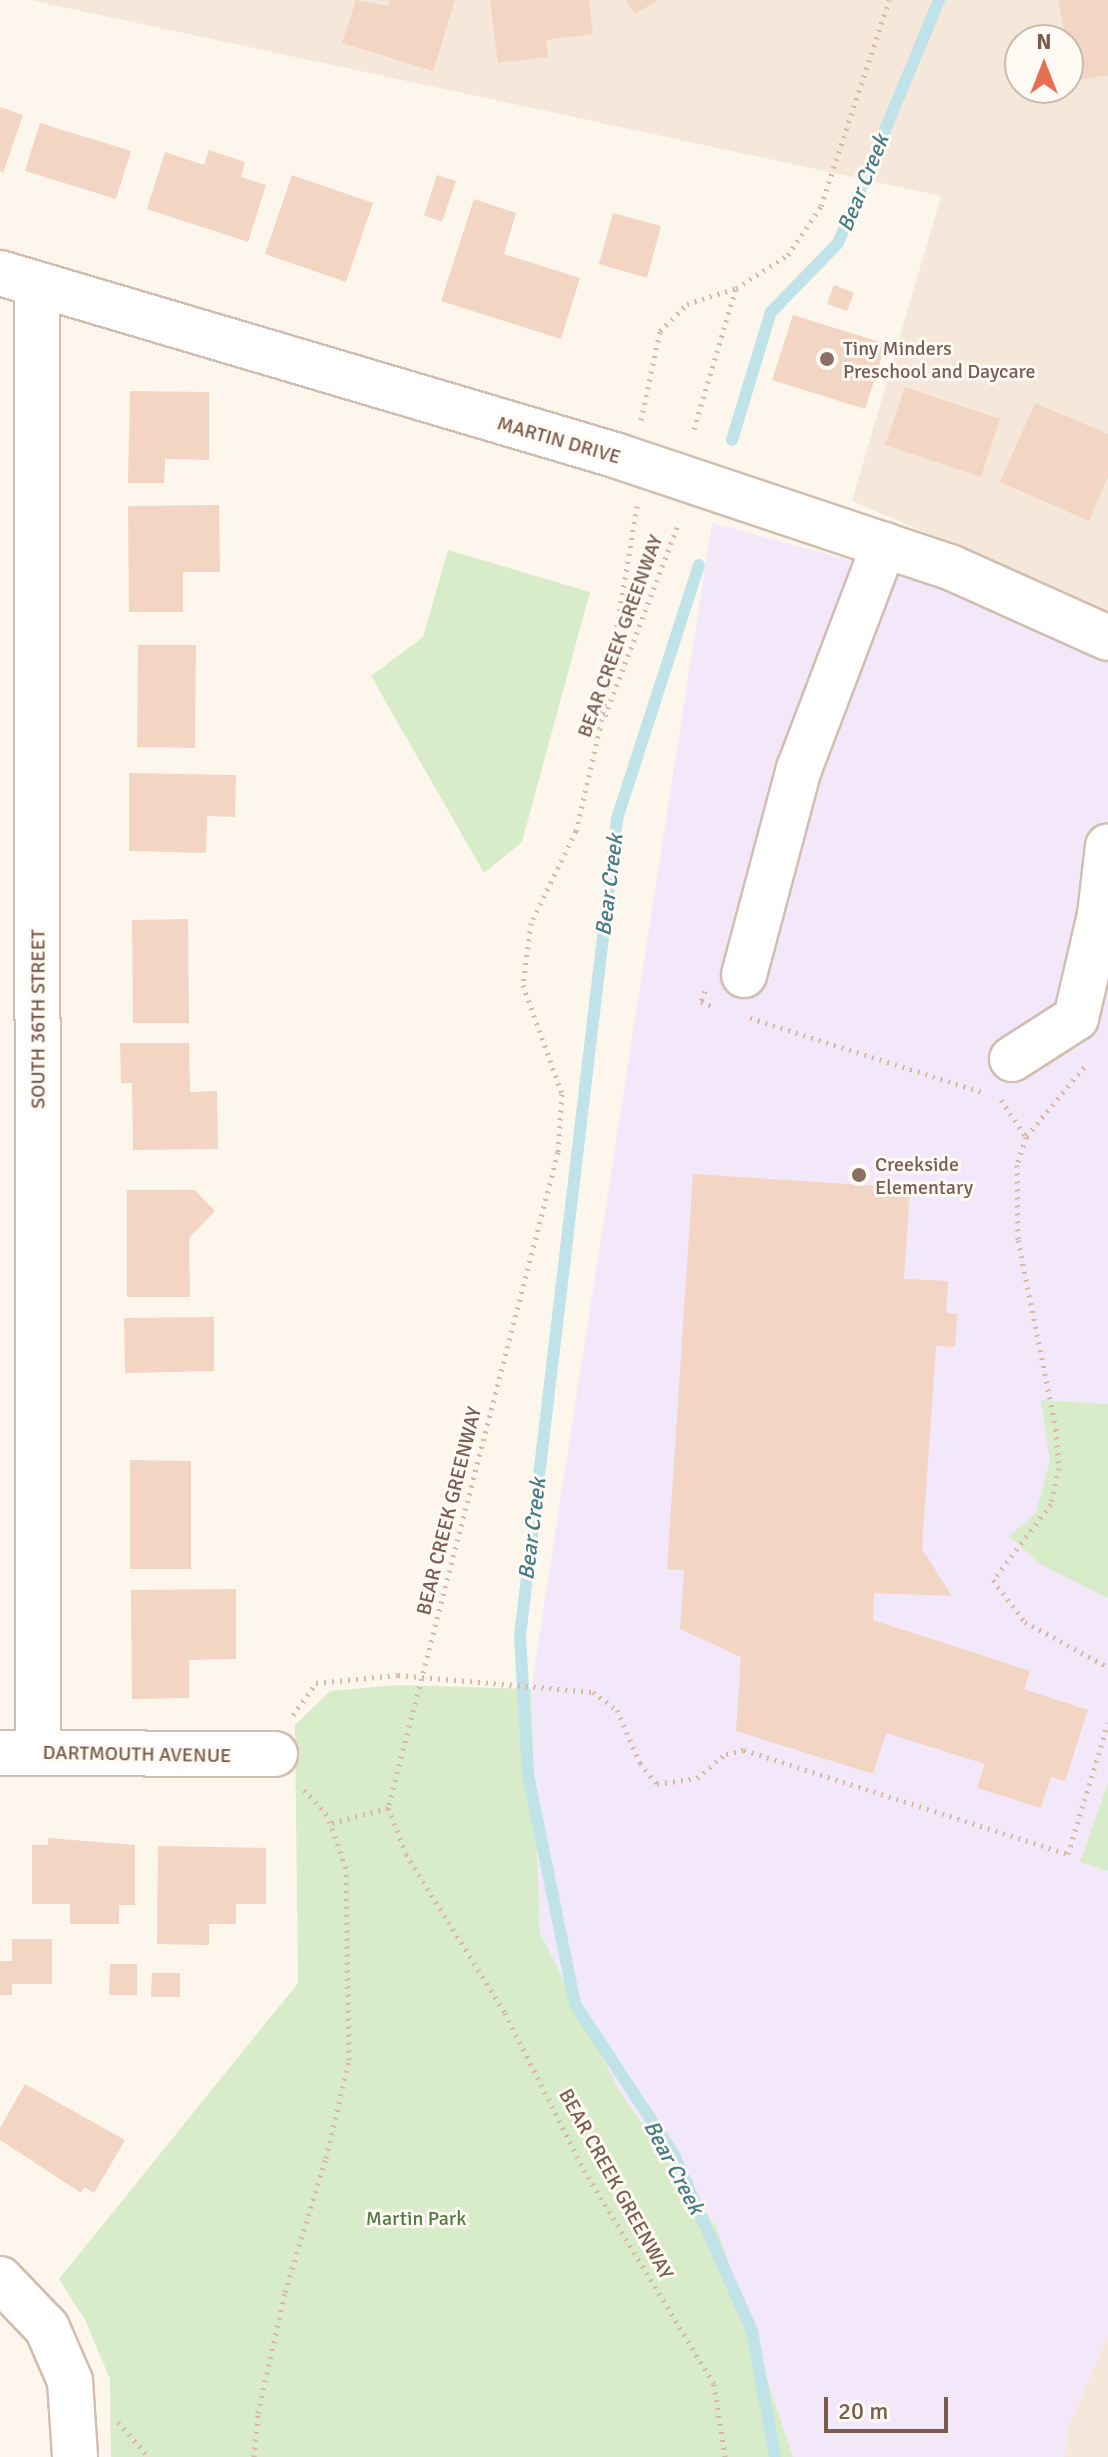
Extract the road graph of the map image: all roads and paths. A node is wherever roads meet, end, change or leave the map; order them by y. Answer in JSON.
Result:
{"nodes":[{"id":1,"x":889,"y":0,"type":"edge"},
{"id":2,"x":19,"y":279,"type":"edge"},
{"id":3,"x":694,"y":429,"type":"dead end"},
{"id":4,"x":679,"y":522,"type":"dead end"},
{"id":5,"x":884,"y":545,"type":"junction"},
{"id":6,"x":1108,"y":638,"type":"edge"},
{"id":7,"x":1108,"y":846,"type":"edge"},
{"id":8,"x":728,"y":997,"type":"joint"},
{"id":9,"x":1012,"y":1059,"type":"dead end"},
{"id":10,"x":1094,"y":1059,"type":"dead end"},
{"id":11,"x":1026,"y":1137,"type":"junction"},
{"id":12,"x":1108,"y":1667,"type":"edge"},
{"id":13,"x":423,"y":1678,"type":"junction"},
{"id":14,"x":1108,"y":1723,"type":"edge"},
{"id":15,"x":19,"y":1752,"type":"edge"},
{"id":16,"x":275,"y":1754,"type":"junction"},
{"id":17,"x":388,"y":1808,"type":"junction"},
{"id":18,"x":332,"y":1823,"type":"junction"},
{"id":19,"x":0,"y":2279,"type":"edge"},
{"id":20,"x":76,"y":2438,"type":"edge"},
{"id":21,"x":254,"y":2457,"type":"edge"},
{"id":22,"x":725,"y":2457,"type":"edge"}],
"edges":[{"from":1,"to":3,"type":"path"},
{"from":2,"to":5,"type":"street","name":"MARTIN DRIVE"},
{"from":2,"to":15,"type":"street","name":"SOUTH 36TH STREET"},
{"from":4,"to":13,"type":"path","name":"BEAR CREEK GREENWAY"},
{"from":5,"to":6,"type":"street","name":"MARTIN DRIVE"},
{"from":5,"to":8,"type":"street"},
{"from":7,"to":9,"type":"street"},
{"from":8,"to":11,"type":"path"},
{"from":10,"to":11,"type":"path"},
{"from":11,"to":12,"type":"path"},
{"from":13,"to":14,"type":"path"},
{"from":13,"to":16,"type":"path"},
{"from":13,"to":17,"type":"path","name":"BEAR CREEK GREENWAY"},
{"from":15,"to":16,"type":"street","name":"DARTMOUTH AVENUE"},
{"from":16,"to":18,"type":"path"},
{"from":17,"to":18,"type":"path"},
{"from":17,"to":22,"type":"path","name":"BEAR CREEK GREENWAY"},
{"from":18,"to":21,"type":"path"},
{"from":19,"to":20,"type":"street"}]}
